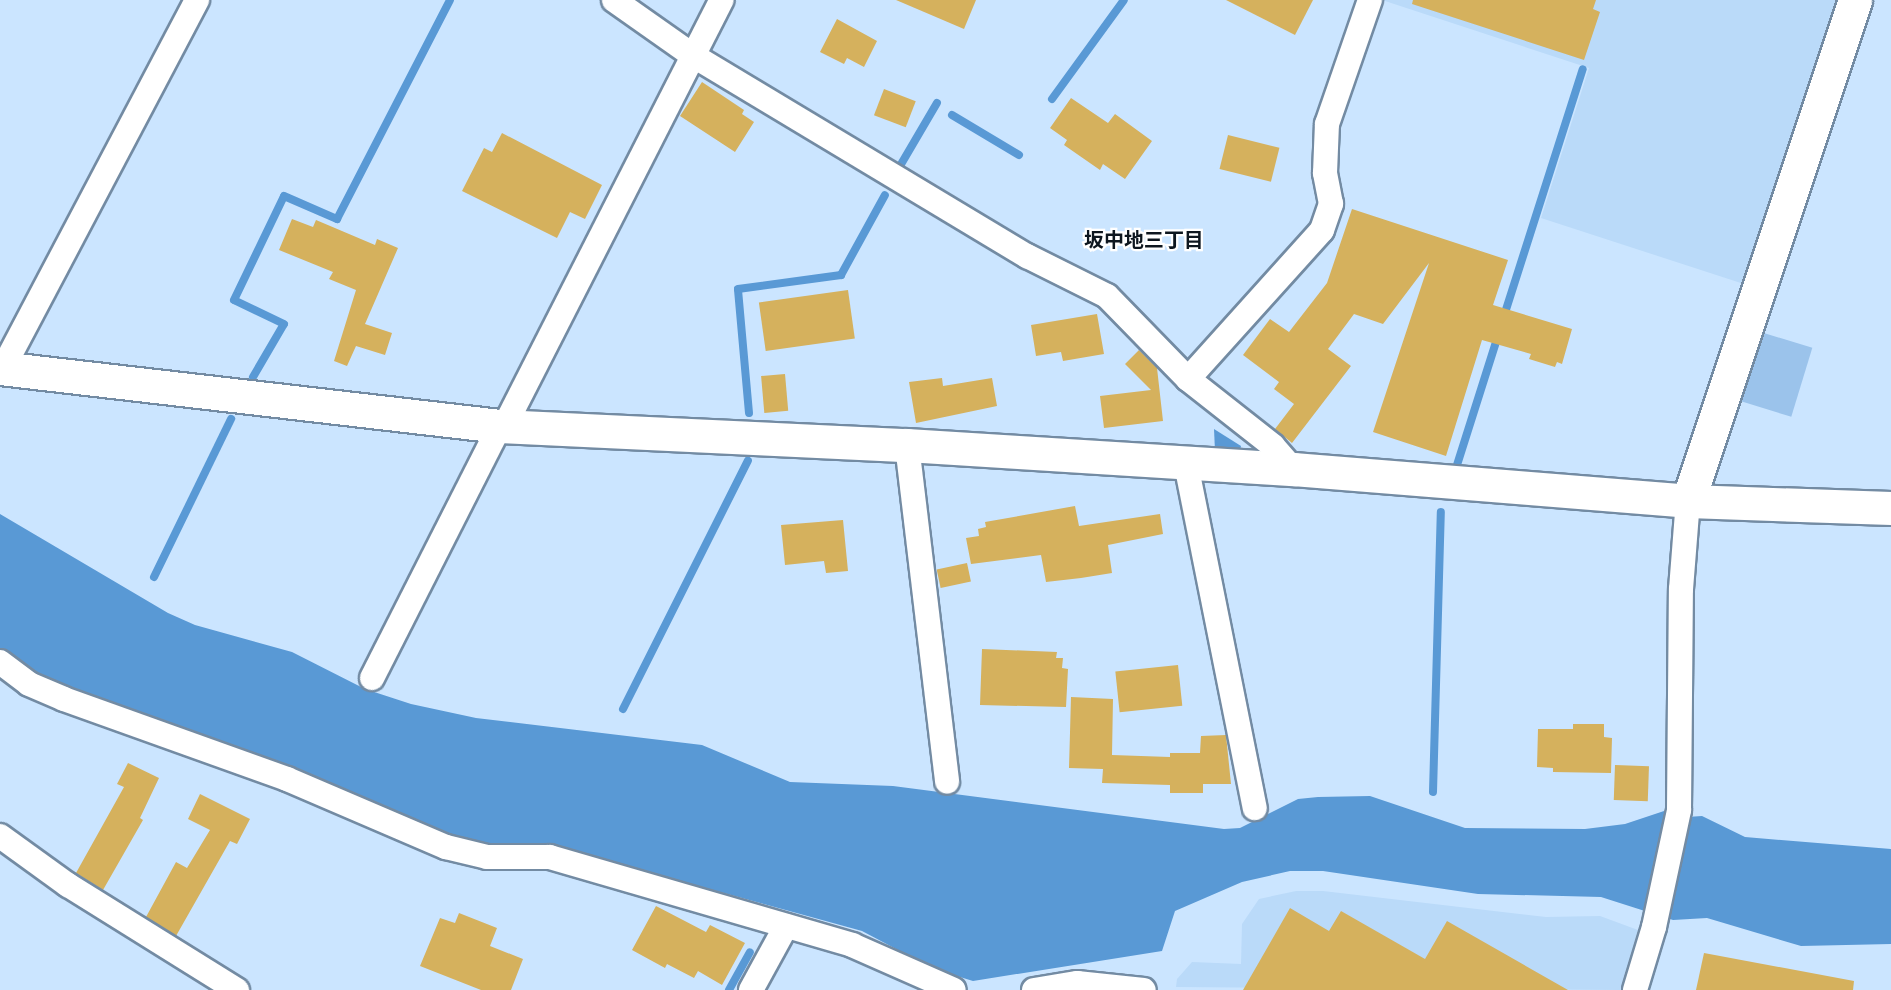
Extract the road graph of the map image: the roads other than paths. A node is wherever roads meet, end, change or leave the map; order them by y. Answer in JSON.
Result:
{"nodes":[{"id":1,"x":197,"y":0,"type":"edge"},
{"id":2,"x":614,"y":0,"type":"edge"},
{"id":3,"x":722,"y":0,"type":"edge"},
{"id":4,"x":1370,"y":0,"type":"edge"},
{"id":5,"x":1855,"y":0,"type":"edge"},
{"id":6,"x":692,"y":55,"type":"junction"},
{"id":7,"x":2,"y":368,"type":"edge"},
{"id":8,"x":1188,"y":379,"type":"junction"},
{"id":9,"x":502,"y":426,"type":"junction"},
{"id":10,"x":907,"y":445,"type":"junction"},
{"id":11,"x":1186,"y":464,"type":"junction"},
{"id":12,"x":1293,"y":469,"type":"junction"},
{"id":13,"x":1688,"y":501,"type":"junction"},
{"id":14,"x":1891,"y":508,"type":"edge"},
{"id":15,"x":0,"y":662,"type":"edge"},
{"id":16,"x":372,"y":678,"type":"dead end"},
{"id":17,"x":947,"y":782,"type":"dead end"},
{"id":18,"x":1255,"y":808,"type":"dead end"},
{"id":19,"x":0,"y":836,"type":"edge"},
{"id":20,"x":786,"y":926,"type":"junction"},
{"id":21,"x":237,"y":990,"type":"edge"},
{"id":22,"x":751,"y":990,"type":"edge"},
{"id":23,"x":954,"y":990,"type":"edge"},
{"id":24,"x":1034,"y":990,"type":"edge"},
{"id":25,"x":1143,"y":990,"type":"edge"},
{"id":26,"x":1635,"y":990,"type":"edge"}],
"edges":[{"from":1,"to":7,"type":"street"},
{"from":2,"to":6,"type":"street"},
{"from":3,"to":6,"type":"street"},
{"from":4,"to":8,"type":"street"},
{"from":5,"to":13,"type":"street"},
{"from":6,"to":8,"type":"street"},
{"from":6,"to":9,"type":"street"},
{"from":7,"to":9,"type":"street"},
{"from":8,"to":12,"type":"street"},
{"from":9,"to":10,"type":"street"},
{"from":9,"to":16,"type":"street"},
{"from":10,"to":11,"type":"street"},
{"from":10,"to":17,"type":"street"},
{"from":11,"to":12,"type":"street"},
{"from":11,"to":18,"type":"street"},
{"from":12,"to":13,"type":"street"},
{"from":13,"to":14,"type":"street"},
{"from":13,"to":26,"type":"street"},
{"from":15,"to":20,"type":"street"},
{"from":19,"to":21,"type":"street"},
{"from":20,"to":22,"type":"street"},
{"from":20,"to":23,"type":"street"},
{"from":24,"to":25,"type":"street"}]}
